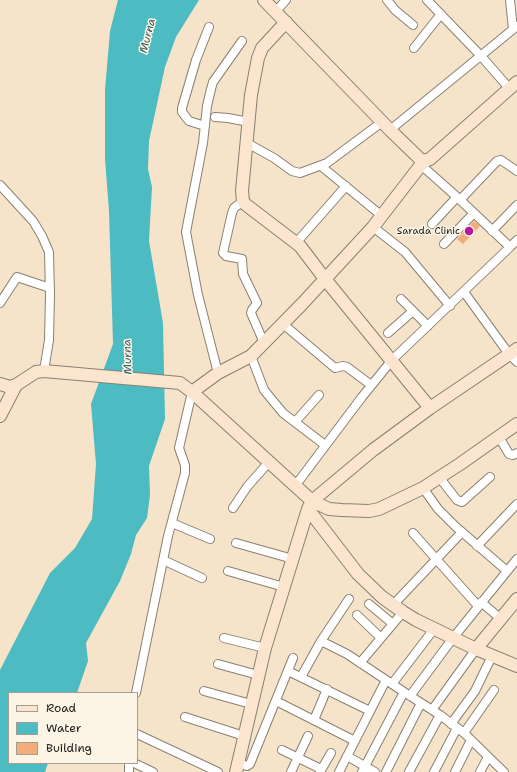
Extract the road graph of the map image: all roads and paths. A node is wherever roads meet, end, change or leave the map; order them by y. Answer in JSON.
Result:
{"nodes":[{"id":1,"x":264,"y":0,"type":"edge"},
{"id":2,"x":286,"y":0,"type":"edge"},
{"id":3,"x":387,"y":0,"type":"edge"},
{"id":4,"x":510,"y":0,"type":"edge"},
{"id":5,"x":429,"y":1,"type":"edge"},
{"id":6,"x":276,"y":11,"type":"junction"},
{"id":7,"x":441,"y":14,"type":"junction"},
{"id":8,"x":286,"y":22,"type":"junction"},
{"id":9,"x":413,"y":25,"type":"dead end"},
{"id":10,"x":209,"y":27,"type":"dead end"},
{"id":11,"x":515,"y":27,"type":"edge"},
{"id":12,"x":242,"y":41,"type":"dead end"},
{"id":13,"x":414,"y":48,"type":"dead end"},
{"id":14,"x":481,"y":56,"type":"junction"},
{"id":15,"x":514,"y":89,"type":"edge"},
{"id":16,"x":215,"y":117,"type":"dead end"},
{"id":17,"x":248,"y":122,"type":"junction"},
{"id":18,"x":205,"y":126,"type":"junction"},
{"id":19,"x":386,"y":126,"type":"junction"},
{"id":20,"x":247,"y":143,"type":"junction"},
{"id":21,"x":422,"y":163,"type":"junction"},
{"id":22,"x":321,"y":166,"type":"junction"},
{"id":23,"x":517,"y":171,"type":"edge"},
{"id":24,"x":0,"y":185,"type":"edge"},
{"id":25,"x":346,"y":186,"type":"junction"},
{"id":26,"x":459,"y":199,"type":"junction"},
{"id":27,"x":243,"y":201,"type":"junction"},
{"id":28,"x":517,"y":204,"type":"edge"},
{"id":29,"x":474,"y":213,"type":"junction"},
{"id":30,"x":382,"y":216,"type":"junction"},
{"id":31,"x":432,"y":224,"type":"dead end"},
{"id":32,"x":373,"y":227,"type":"junction"},
{"id":33,"x":492,"y":231,"type":"junction"},
{"id":34,"x":517,"y":240,"type":"edge"},
{"id":35,"x":296,"y":243,"type":"junction"},
{"id":36,"x":444,"y":244,"type":"dead end"},
{"id":37,"x":510,"y":247,"type":"junction"},
{"id":38,"x":325,"y":279,"type":"junction"},
{"id":39,"x":50,"y":288,"type":"junction"},
{"id":40,"x":464,"y":292,"type":"junction"},
{"id":41,"x":402,"y":299,"type":"dead end"},
{"id":42,"x":0,"y":303,"type":"edge"},
{"id":43,"x":450,"y":306,"type":"junction"},
{"id":44,"x":413,"y":311,"type":"junction"},
{"id":45,"x":283,"y":324,"type":"junction"},
{"id":46,"x":428,"y":326,"type":"junction"},
{"id":47,"x":388,"y":333,"type":"dead end"},
{"id":48,"x":264,"y":343,"type":"junction"},
{"id":49,"x":514,"y":355,"type":"edge"},
{"id":50,"x":251,"y":356,"type":"junction"},
{"id":51,"x":392,"y":360,"type":"junction"},
{"id":52,"x":44,"y":371,"type":"junction"},
{"id":53,"x":218,"y":373,"type":"junction"},
{"id":54,"x":0,"y":384,"type":"edge"},
{"id":55,"x":371,"y":385,"type":"junction"},
{"id":56,"x":16,"y":386,"type":"junction"},
{"id":57,"x":192,"y":392,"type":"junction"},
{"id":58,"x":319,"y":395,"type":"dead end"},
{"id":59,"x":430,"y":408,"type":"junction"},
{"id":60,"x":0,"y":416,"type":"edge"},
{"id":61,"x":295,"y":422,"type":"junction"},
{"id":62,"x":517,"y":424,"type":"edge"},
{"id":63,"x":499,"y":437,"type":"junction"},
{"id":64,"x":326,"y":445,"type":"junction"},
{"id":65,"x":517,"y":453,"type":"edge"},
{"id":66,"x":269,"y":462,"type":"junction"},
{"id":67,"x":439,"y":477,"type":"junction"},
{"id":68,"x":490,"y":477,"type":"dead end"},
{"id":69,"x":295,"y":486,"type":"junction"},
{"id":70,"x":423,"y":488,"type":"junction"},
{"id":71,"x":517,"y":504,"type":"edge"},
{"id":72,"x":310,"y":505,"type":"junction"},
{"id":73,"x":233,"y":508,"type":"dead end"},
{"id":74,"x":172,"y":523,"type":"junction"},
{"id":75,"x":462,"y":532,"type":"junction"},
{"id":76,"x":413,"y":533,"type":"dead end"},
{"id":77,"x":210,"y":540,"type":"dead end"},
{"id":78,"x":236,"y":543,"type":"dead end"},
{"id":79,"x":477,"y":546,"type":"junction"},
{"id":80,"x":292,"y":559,"type":"junction"},
{"id":81,"x":517,"y":559,"type":"edge"},
{"id":82,"x":163,"y":560,"type":"junction"},
{"id":83,"x":436,"y":560,"type":"junction"},
{"id":84,"x":228,"y":571,"type":"dead end"},
{"id":85,"x":507,"y":571,"type":"junction"},
{"id":86,"x":202,"y":578,"type":"dead end"},
{"id":87,"x":284,"y":587,"type":"junction"},
{"id":88,"x":349,"y":599,"type":"dead end"},
{"id":89,"x":517,"y":599,"type":"edge"},
{"id":90,"x":369,"y":604,"type":"dead end"},
{"id":91,"x":480,"y":604,"type":"junction"},
{"id":92,"x":398,"y":608,"type":"junction"},
{"id":93,"x":357,"y":615,"type":"dead end"},
{"id":94,"x":501,"y":619,"type":"junction"},
{"id":95,"x":392,"y":624,"type":"junction"},
{"id":96,"x":434,"y":629,"type":"junction"},
{"id":97,"x":224,"y":638,"type":"dead end"},
{"id":98,"x":381,"y":638,"type":"junction"},
{"id":99,"x":453,"y":638,"type":"junction"},
{"id":100,"x":321,"y":641,"type":"junction"},
{"id":101,"x":265,"y":648,"type":"junction"},
{"id":102,"x":476,"y":649,"type":"junction"},
{"id":103,"x":492,"y":656,"type":"junction"},
{"id":104,"x":293,"y":658,"type":"dead end"},
{"id":105,"x":360,"y":663,"type":"junction"},
{"id":106,"x":218,"y":664,"type":"dead end"},
{"id":107,"x":517,"y":666,"type":"edge"},
{"id":108,"x":288,"y":671,"type":"junction"},
{"id":109,"x":258,"y":675,"type":"junction"},
{"id":110,"x":301,"y":677,"type":"junction"},
{"id":111,"x":389,"y":682,"type":"junction"},
{"id":112,"x":327,"y":689,"type":"junction"},
{"id":113,"x":494,"y":690,"type":"dead end"},
{"id":114,"x":204,"y":691,"type":"dead end"},
{"id":115,"x":136,"y":692,"type":"edge"},
{"id":116,"x":407,"y":694,"type":"junction"},
{"id":117,"x":276,"y":702,"type":"junction"},
{"id":118,"x":421,"y":703,"type":"junction"},
{"id":119,"x":251,"y":704,"type":"junction"},
{"id":120,"x":432,"y":710,"type":"junction"},
{"id":121,"x":370,"y":711,"type":"junction"},
{"id":122,"x":440,"y":715,"type":"junction"},
{"id":123,"x":185,"y":716,"type":"dead end"},
{"id":124,"x":314,"y":720,"type":"junction"},
{"id":125,"x":454,"y":726,"type":"junction"},
{"id":126,"x":464,"y":733,"type":"junction"},
{"id":127,"x":138,"y":734,"type":"edge"},
{"id":128,"x":244,"y":736,"type":"junction"},
{"id":129,"x":308,"y":736,"type":"dead end"},
{"id":130,"x":471,"y":740,"type":"junction"},
{"id":131,"x":355,"y":741,"type":"junction"},
{"id":132,"x":282,"y":750,"type":"dead end"},
{"id":133,"x":331,"y":753,"type":"dead end"},
{"id":134,"x":347,"y":756,"type":"junction"},
{"id":135,"x":488,"y":756,"type":"junction"},
{"id":136,"x":297,"y":758,"type":"junction"},
{"id":137,"x":136,"y":764,"type":"edge"},
{"id":138,"x":243,"y":768,"type":"edge"},
{"id":139,"x":364,"y":769,"type":"edge"},
{"id":140,"x":320,"y":770,"type":"edge"},
{"id":141,"x":153,"y":772,"type":"edge"},
{"id":142,"x":218,"y":772,"type":"edge"},
{"id":143,"x":291,"y":772,"type":"edge"},
{"id":144,"x":339,"y":772,"type":"edge"},
{"id":145,"x":375,"y":772,"type":"edge"},
{"id":146,"x":386,"y":772,"type":"edge"},
{"id":147,"x":409,"y":772,"type":"edge"},
{"id":148,"x":434,"y":772,"type":"edge"},
{"id":149,"x":455,"y":772,"type":"edge"},
{"id":150,"x":480,"y":772,"type":"edge"},
{"id":151,"x":504,"y":772,"type":"edge"}],
"edges":[{"from":1,"to":6,"type":"street"},
{"from":2,"to":6,"type":"street"},
{"from":3,"to":9,"type":"street"},
{"from":4,"to":11,"type":"street"},
{"from":5,"to":7,"type":"street"},
{"from":6,"to":8,"type":"street"},
{"from":7,"to":13,"type":"street"},
{"from":7,"to":14,"type":"street"},
{"from":8,"to":17,"type":"street"},
{"from":8,"to":19,"type":"street"},
{"from":10,"to":18,"type":"street"},
{"from":11,"to":14,"type":"street"},
{"from":12,"to":18,"type":"street"},
{"from":14,"to":15,"type":"street"},
{"from":14,"to":19,"type":"street"},
{"from":15,"to":21,"type":"street"},
{"from":16,"to":17,"type":"street"},
{"from":17,"to":20,"type":"street"},
{"from":18,"to":53,"type":"street"},
{"from":19,"to":21,"type":"street"},
{"from":19,"to":22,"type":"street"},
{"from":20,"to":22,"type":"street"},
{"from":20,"to":27,"type":"street"},
{"from":21,"to":26,"type":"street"},
{"from":21,"to":30,"type":"street"},
{"from":22,"to":25,"type":"street"},
{"from":23,"to":26,"type":"street"},
{"from":24,"to":39,"type":"street"},
{"from":25,"to":30,"type":"street"},
{"from":25,"to":35,"type":"street"},
{"from":26,"to":29,"type":"street"},
{"from":26,"to":31,"type":"street"},
{"from":27,"to":35,"type":"street"},
{"from":27,"to":48,"type":"street"},
{"from":28,"to":33,"type":"street"},
{"from":29,"to":33,"type":"street"},
{"from":29,"to":36,"type":"street"},
{"from":30,"to":32,"type":"street"},
{"from":32,"to":38,"type":"street"},
{"from":32,"to":43,"type":"street"},
{"from":33,"to":37,"type":"street"},
{"from":34,"to":37,"type":"street"},
{"from":35,"to":38,"type":"street"},
{"from":37,"to":40,"type":"street"},
{"from":38,"to":45,"type":"street"},
{"from":38,"to":51,"type":"street"},
{"from":39,"to":42,"type":"street"},
{"from":39,"to":52,"type":"street"},
{"from":40,"to":43,"type":"street"},
{"from":40,"to":49,"type":"street"},
{"from":41,"to":44,"type":"street"},
{"from":43,"to":46,"type":"street"},
{"from":44,"to":46,"type":"street"},
{"from":44,"to":47,"type":"street"},
{"from":45,"to":48,"type":"street"},
{"from":45,"to":55,"type":"street"},
{"from":46,"to":51,"type":"street"},
{"from":48,"to":50,"type":"street"},
{"from":49,"to":59,"type":"street"},
{"from":50,"to":53,"type":"street"},
{"from":50,"to":61,"type":"street"},
{"from":51,"to":55,"type":"street"},
{"from":51,"to":59,"type":"street"},
{"from":52,"to":56,"type":"street"},
{"from":52,"to":57,"type":"street"},
{"from":53,"to":57,"type":"street"},
{"from":54,"to":56,"type":"street"},
{"from":55,"to":64,"type":"street"},
{"from":56,"to":60,"type":"street"},
{"from":57,"to":66,"type":"street"},
{"from":57,"to":74,"type":"street"},
{"from":58,"to":61,"type":"street"},
{"from":59,"to":72,"type":"street"},
{"from":61,"to":64,"type":"street"},
{"from":62,"to":63,"type":"street"},
{"from":63,"to":65,"type":"street"},
{"from":63,"to":67,"type":"street"},
{"from":64,"to":69,"type":"street"},
{"from":66,"to":69,"type":"street"},
{"from":66,"to":73,"type":"street"},
{"from":67,"to":68,"type":"street"},
{"from":67,"to":70,"type":"street"},
{"from":69,"to":72,"type":"street"},
{"from":70,"to":72,"type":"street"},
{"from":70,"to":75,"type":"street"},
{"from":71,"to":79,"type":"street"},
{"from":72,"to":80,"type":"street"},
{"from":72,"to":92,"type":"street"},
{"from":74,"to":77,"type":"street"},
{"from":74,"to":82,"type":"street"},
{"from":75,"to":79,"type":"street"},
{"from":75,"to":83,"type":"street"},
{"from":76,"to":83,"type":"street"},
{"from":78,"to":80,"type":"street"},
{"from":79,"to":85,"type":"street"},
{"from":80,"to":87,"type":"street"},
{"from":81,"to":85,"type":"street"},
{"from":82,"to":86,"type":"street"},
{"from":82,"to":115,"type":"street"},
{"from":83,"to":91,"type":"street"},
{"from":83,"to":92,"type":"street"},
{"from":84,"to":87,"type":"street"},
{"from":85,"to":91,"type":"street"},
{"from":87,"to":101,"type":"street"},
{"from":88,"to":100,"type":"street"},
{"from":89,"to":94,"type":"street"},
{"from":90,"to":95,"type":"street"},
{"from":91,"to":94,"type":"street"},
{"from":91,"to":99,"type":"street"},
{"from":92,"to":95,"type":"street"},
{"from":92,"to":96,"type":"street"},
{"from":93,"to":98,"type":"street"},
{"from":94,"to":102,"type":"street"},
{"from":95,"to":98,"type":"street"},
{"from":96,"to":99,"type":"street"},
{"from":96,"to":111,"type":"street"},
{"from":97,"to":101,"type":"street"},
{"from":98,"to":105,"type":"street"},
{"from":99,"to":102,"type":"street"},
{"from":99,"to":116,"type":"street"},
{"from":100,"to":105,"type":"street"},
{"from":100,"to":110,"type":"street"},
{"from":101,"to":109,"type":"street"},
{"from":102,"to":103,"type":"street"},
{"from":102,"to":120,"type":"street"},
{"from":103,"to":107,"type":"street"},
{"from":103,"to":125,"type":"street"},
{"from":104,"to":108,"type":"street"},
{"from":105,"to":111,"type":"street"},
{"from":106,"to":109,"type":"street"},
{"from":108,"to":110,"type":"street"},
{"from":108,"to":117,"type":"street"},
{"from":109,"to":119,"type":"street"},
{"from":110,"to":112,"type":"street"},
{"from":111,"to":116,"type":"street"},
{"from":111,"to":121,"type":"street"},
{"from":112,"to":121,"type":"street"},
{"from":112,"to":124,"type":"street"},
{"from":113,"to":126,"type":"street"},
{"from":114,"to":119,"type":"street"},
{"from":116,"to":118,"type":"street"},
{"from":116,"to":139,"type":"street"},
{"from":117,"to":124,"type":"street"},
{"from":117,"to":138,"type":"street"},
{"from":118,"to":120,"type":"street"},
{"from":118,"to":146,"type":"street"},
{"from":119,"to":128,"type":"street"},
{"from":120,"to":122,"type":"street"},
{"from":121,"to":131,"type":"street"},
{"from":122,"to":125,"type":"street"},
{"from":122,"to":147,"type":"street"},
{"from":123,"to":128,"type":"street"},
{"from":124,"to":131,"type":"street"},
{"from":125,"to":126,"type":"street"},
{"from":125,"to":148,"type":"street"},
{"from":126,"to":130,"type":"street"},
{"from":127,"to":142,"type":"street"},
{"from":128,"to":138,"type":"street"},
{"from":129,"to":136,"type":"street"},
{"from":130,"to":135,"type":"street"},
{"from":130,"to":149,"type":"street"},
{"from":131,"to":134,"type":"street"},
{"from":132,"to":136,"type":"street"},
{"from":133,"to":140,"type":"street"},
{"from":134,"to":139,"type":"street"},
{"from":134,"to":144,"type":"street"},
{"from":135,"to":150,"type":"street"},
{"from":135,"to":151,"type":"street"},
{"from":136,"to":140,"type":"street"},
{"from":136,"to":143,"type":"street"},
{"from":137,"to":141,"type":"street"},
{"from":139,"to":145,"type":"street"}]}
